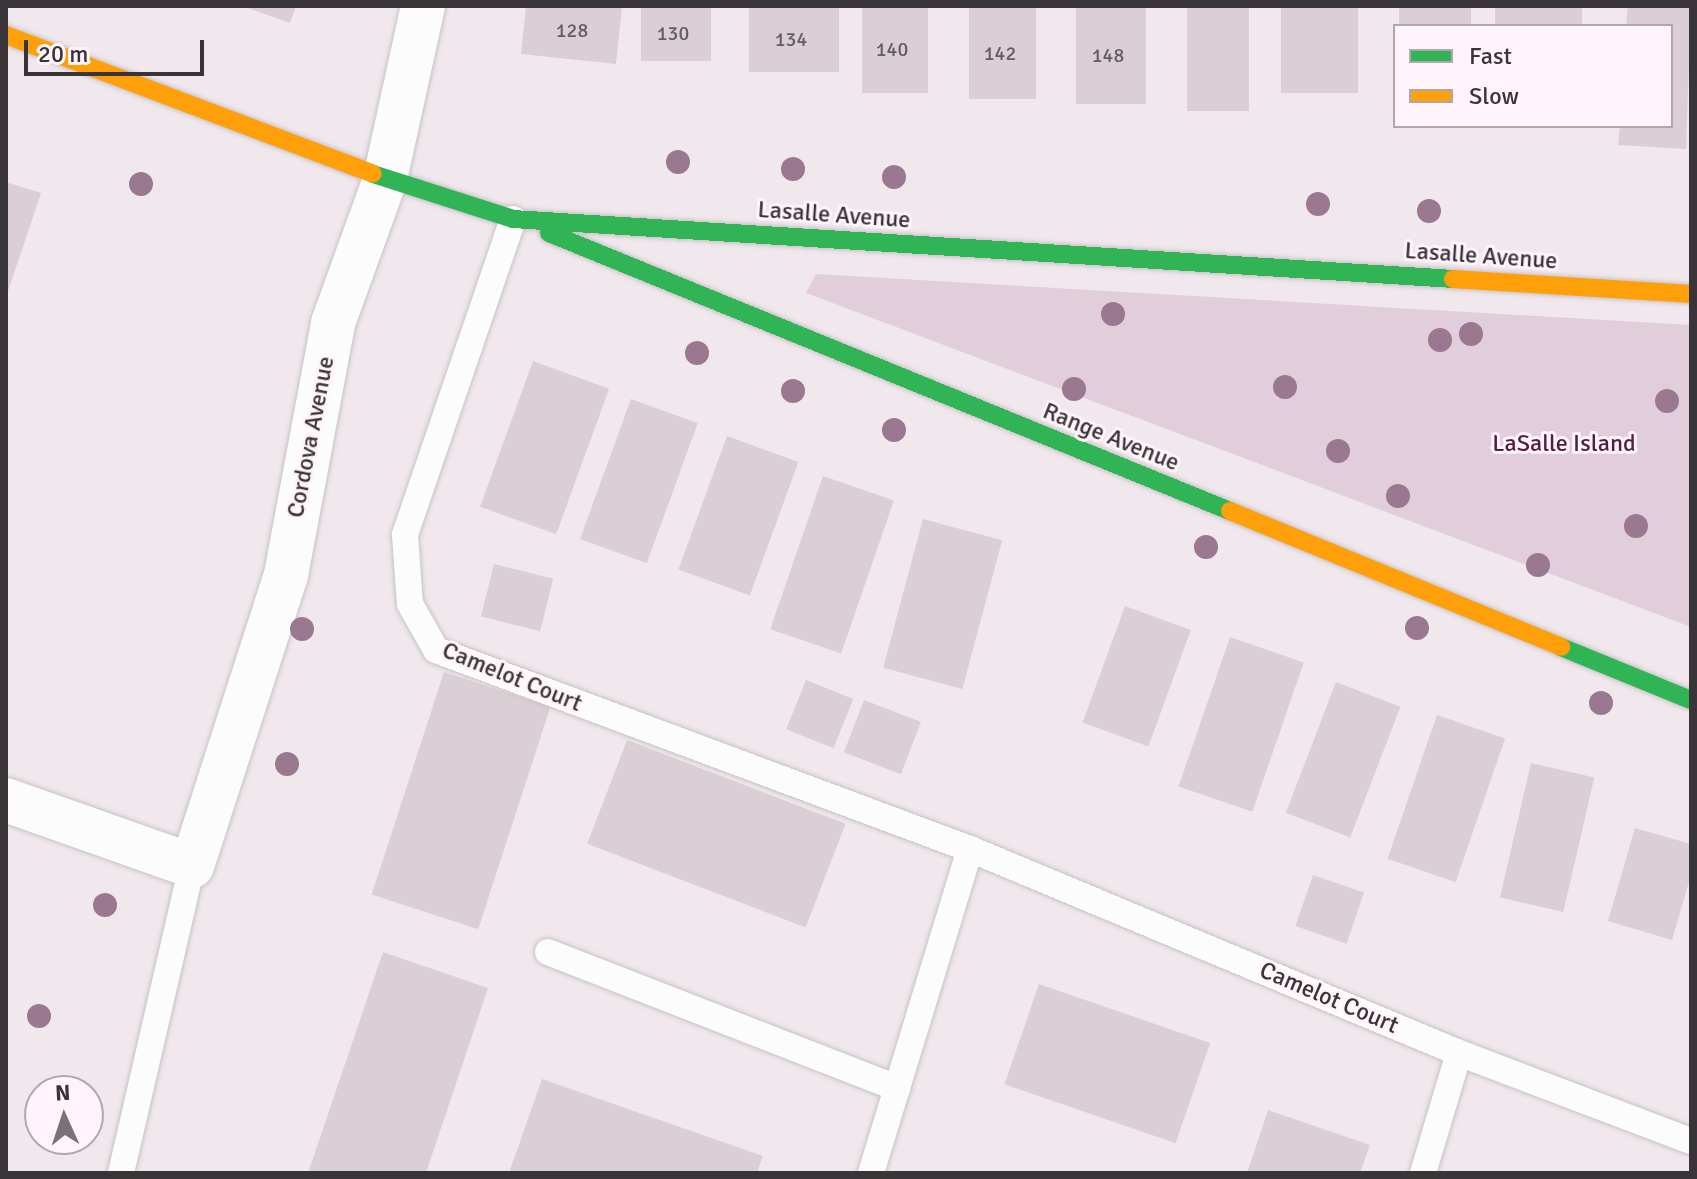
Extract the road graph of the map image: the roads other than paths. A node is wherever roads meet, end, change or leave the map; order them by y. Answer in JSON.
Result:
{"nodes":[{"id":1,"x":423,"y":6,"type":"edge"},
{"id":2,"x":6,"y":35,"type":"edge"},
{"id":3,"x":385,"y":179,"type":"junction"},
{"id":4,"x":513,"y":219,"type":"junction"},
{"id":5,"x":1691,"y":294,"type":"edge"},
{"id":6,"x":1691,"y":700,"type":"edge"},
{"id":7,"x":6,"y":800,"type":"edge"},
{"id":8,"x":970,"y":849,"type":"junction"},
{"id":9,"x":192,"y":866,"type":"junction"},
{"id":10,"x":548,"y":952,"type":"dead end"},
{"id":11,"x":1459,"y":1053,"type":"junction"},
{"id":12,"x":897,"y":1088,"type":"junction"},
{"id":13,"x":1691,"y":1141,"type":"edge"},
{"id":14,"x":878,"y":1171,"type":"edge"},
{"id":15,"x":121,"y":1173,"type":"edge"},
{"id":16,"x":1423,"y":1173,"type":"edge"}],
"edges":[{"from":1,"to":3,"type":"street","name":"Cordova Avenue"},
{"from":2,"to":3,"type":"street","name":"Lasalle Avenue"},
{"from":3,"to":4,"type":"street","name":"Lasalle Avenue"},
{"from":3,"to":9,"type":"street","name":"Cordova Avenue"},
{"from":4,"to":5,"type":"street","name":"Lasalle Avenue"},
{"from":4,"to":6,"type":"street","name":"Range Avenue"},
{"from":4,"to":8,"type":"lane","name":"Camelot Court"},
{"from":7,"to":9,"type":"street"},
{"from":8,"to":11,"type":"lane","name":"Camelot Court"},
{"from":8,"to":12,"type":"lane"},
{"from":9,"to":15,"type":"lane"},
{"from":10,"to":12,"type":"lane"},
{"from":11,"to":13,"type":"lane","name":"Camelot Court"},
{"from":11,"to":16,"type":"lane"},
{"from":12,"to":14,"type":"lane"}]}
